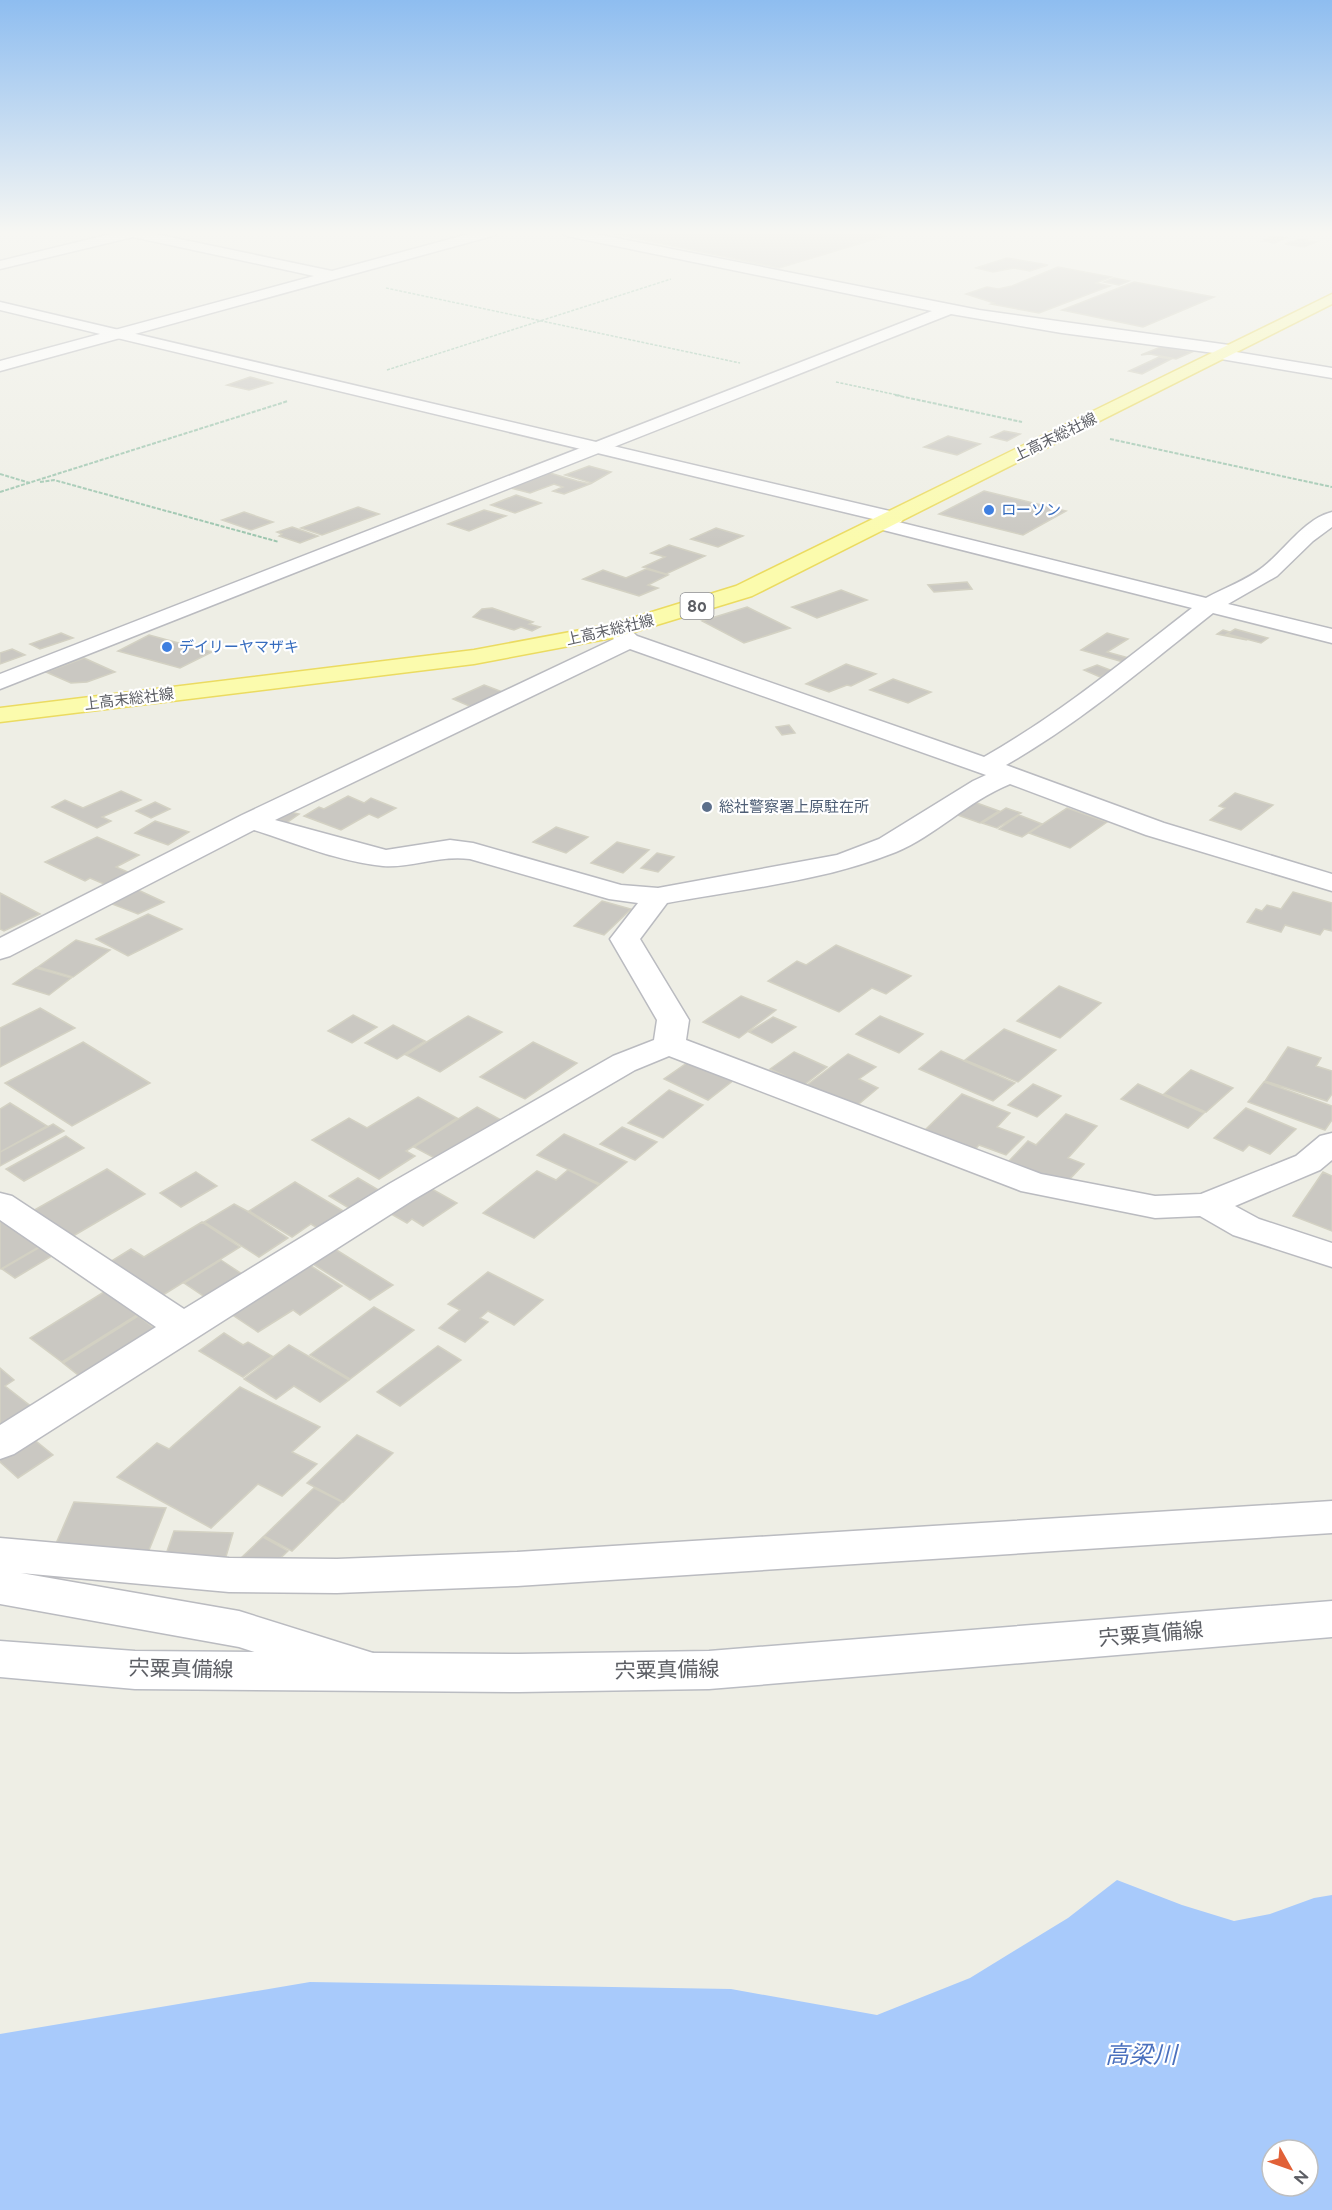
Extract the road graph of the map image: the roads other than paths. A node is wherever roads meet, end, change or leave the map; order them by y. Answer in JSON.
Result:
{"nodes":[{"id":1,"x":117,"y":335,"type":"joint"},
{"id":2,"x":884,"y":335,"type":"edge"},
{"id":3,"x":1109,"y":335,"type":"edge"},
{"id":4,"x":1258,"y":335,"type":"edge"},
{"id":5,"x":1225,"y":352,"type":"junction"},
{"id":6,"x":0,"y":366,"type":"edge"},
{"id":7,"x":1332,"y":373,"type":"edge"},
{"id":8,"x":597,"y":449,"type":"junction"},
{"id":9,"x":1332,"y":519,"type":"edge"},
{"id":10,"x":888,"y":521,"type":"junction"},
{"id":11,"x":1209,"y":605,"type":"junction"},
{"id":12,"x":623,"y":636,"type":"junction"},
{"id":13,"x":1332,"y":636,"type":"edge"},
{"id":14,"x":0,"y":682,"type":"edge"},
{"id":15,"x":0,"y":715,"type":"edge"},
{"id":16,"x":998,"y":771,"type":"junction"},
{"id":17,"x":251,"y":821,"type":"junction"},
{"id":18,"x":1332,"y":883,"type":"edge"},
{"id":19,"x":658,"y":896,"type":"junction"},
{"id":20,"x":0,"y":950,"type":"edge"},
{"id":21,"x":669,"y":1045,"type":"junction"},
{"id":22,"x":1332,"y":1143,"type":"edge"},
{"id":23,"x":0,"y":1204,"type":"edge"},
{"id":24,"x":1206,"y":1205,"type":"junction"},
{"id":25,"x":1332,"y":1255,"type":"edge"},
{"id":26,"x":183,"y":1327,"type":"junction"},
{"id":27,"x":0,"y":1444,"type":"edge"},
{"id":28,"x":1332,"y":1517,"type":"edge"},
{"id":29,"x":0,"y":1555,"type":"edge"},
{"id":30,"x":0,"y":1587,"type":"edge"},
{"id":31,"x":1332,"y":1619,"type":"edge"},
{"id":32,"x":0,"y":1659,"type":"edge"},
{"id":33,"x":375,"y":1671,"type":"junction"}],
"edges":[{"from":1,"to":6,"type":"street"},
{"from":1,"to":8,"type":"street"},
{"from":2,"to":8,"type":"street"},
{"from":3,"to":5,"type":"street"},
{"from":4,"to":5,"type":"main road","name":"上高末総社線","number":"80"},
{"from":5,"to":7,"type":"street"},
{"from":5,"to":10,"type":"main road","name":"上高末総社線","number":"80"},
{"from":8,"to":10,"type":"street"},
{"from":8,"to":14,"type":"street"},
{"from":9,"to":11,"type":"street"},
{"from":10,"to":11,"type":"street"},
{"from":10,"to":12,"type":"main road","name":"上高末総社線","number":"80"},
{"from":11,"to":13,"type":"street"},
{"from":11,"to":16,"type":"street"},
{"from":12,"to":15,"type":"main road","name":"上高末総社線","number":"80"},
{"from":12,"to":16,"type":"street"},
{"from":12,"to":17,"type":"street"},
{"from":16,"to":18,"type":"street"},
{"from":16,"to":19,"type":"street"},
{"from":17,"to":19,"type":"street"},
{"from":17,"to":20,"type":"street"},
{"from":19,"to":21,"type":"street"},
{"from":21,"to":24,"type":"street"},
{"from":21,"to":26,"type":"street"},
{"from":22,"to":24,"type":"street"},
{"from":23,"to":26,"type":"street"},
{"from":24,"to":25,"type":"street"},
{"from":26,"to":27,"type":"street"},
{"from":28,"to":29,"type":"street"},
{"from":30,"to":33,"type":"street"},
{"from":31,"to":33,"type":"street","name":"宍粟真備線"},
{"from":32,"to":33,"type":"street","name":"宍粟真備線"}]}
